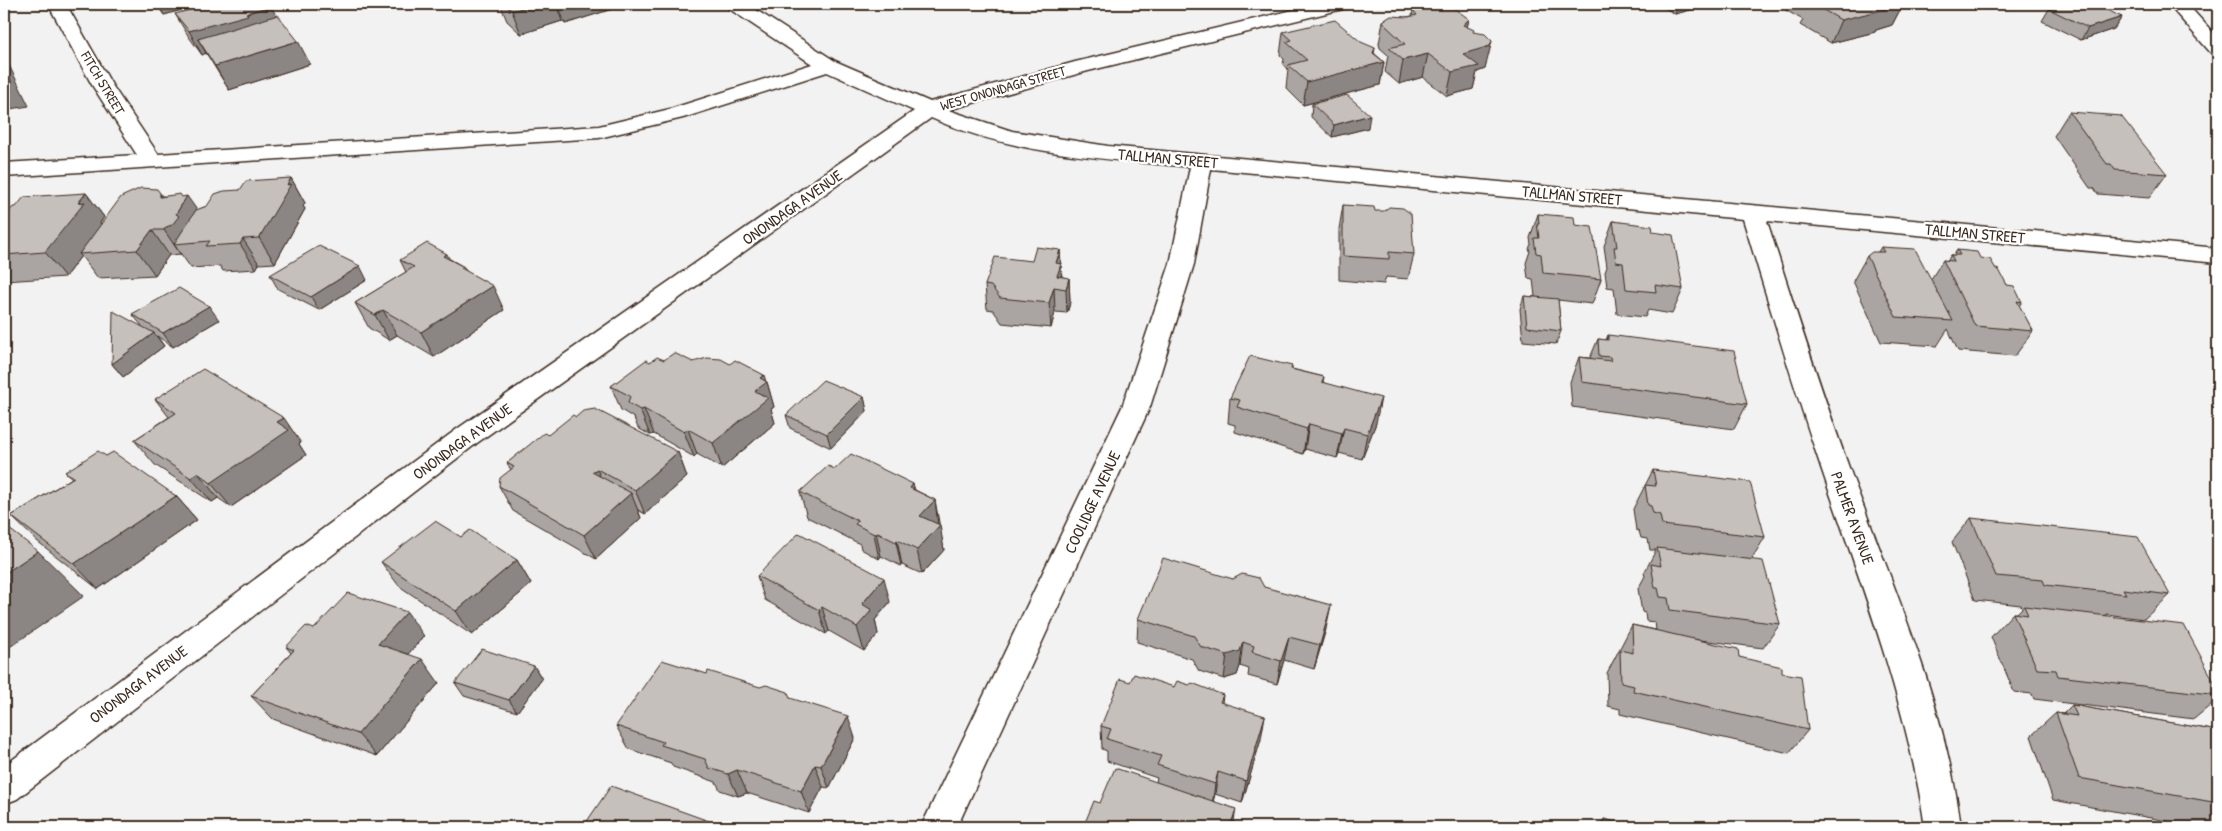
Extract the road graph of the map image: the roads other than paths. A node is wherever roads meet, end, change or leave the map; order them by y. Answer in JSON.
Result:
{"nodes":[{"id":1,"x":57,"y":4,"type":"edge"},
{"id":2,"x":735,"y":4,"type":"edge"},
{"id":3,"x":1340,"y":4,"type":"edge"},
{"id":4,"x":2178,"y":4,"type":"edge"},
{"id":5,"x":2218,"y":49,"type":"edge"},
{"id":6,"x":828,"y":65,"type":"junction"},
{"id":7,"x":930,"y":109,"type":"junction"},
{"id":8,"x":152,"y":161,"type":"junction"},
{"id":9,"x":1202,"y":161,"type":"junction"},
{"id":10,"x":4,"y":170,"type":"edge"},
{"id":11,"x":1752,"y":212,"type":"junction"},
{"id":12,"x":2218,"y":256,"type":"edge"},
{"id":13,"x":4,"y":787,"type":"edge"},
{"id":14,"x":939,"y":827,"type":"edge"},
{"id":15,"x":1944,"y":827,"type":"edge"}],
"edges":[{"from":1,"to":8,"type":"street","name":"FITCH STREET"},
{"from":2,"to":6,"type":"street","name":"WEST ONONDAGA STREET"},
{"from":3,"to":7,"type":"street","name":"WEST ONONDAGA STREET"},
{"from":4,"to":5,"type":"street"},
{"from":6,"to":7,"type":"street","name":"WEST ONONDAGA STREET"},
{"from":6,"to":8,"type":"street"},
{"from":7,"to":9,"type":"street","name":"TALLMAN STREET"},
{"from":7,"to":13,"type":"street","name":"ONONDAGA AVENUE"},
{"from":8,"to":10,"type":"street"},
{"from":9,"to":11,"type":"street","name":"TALLMAN STREET"},
{"from":9,"to":14,"type":"street","name":"COOLIDGE AVENUE"},
{"from":11,"to":12,"type":"street","name":"TALLMAN STREET"},
{"from":11,"to":15,"type":"street","name":"PALMER AVENUE"}]}
